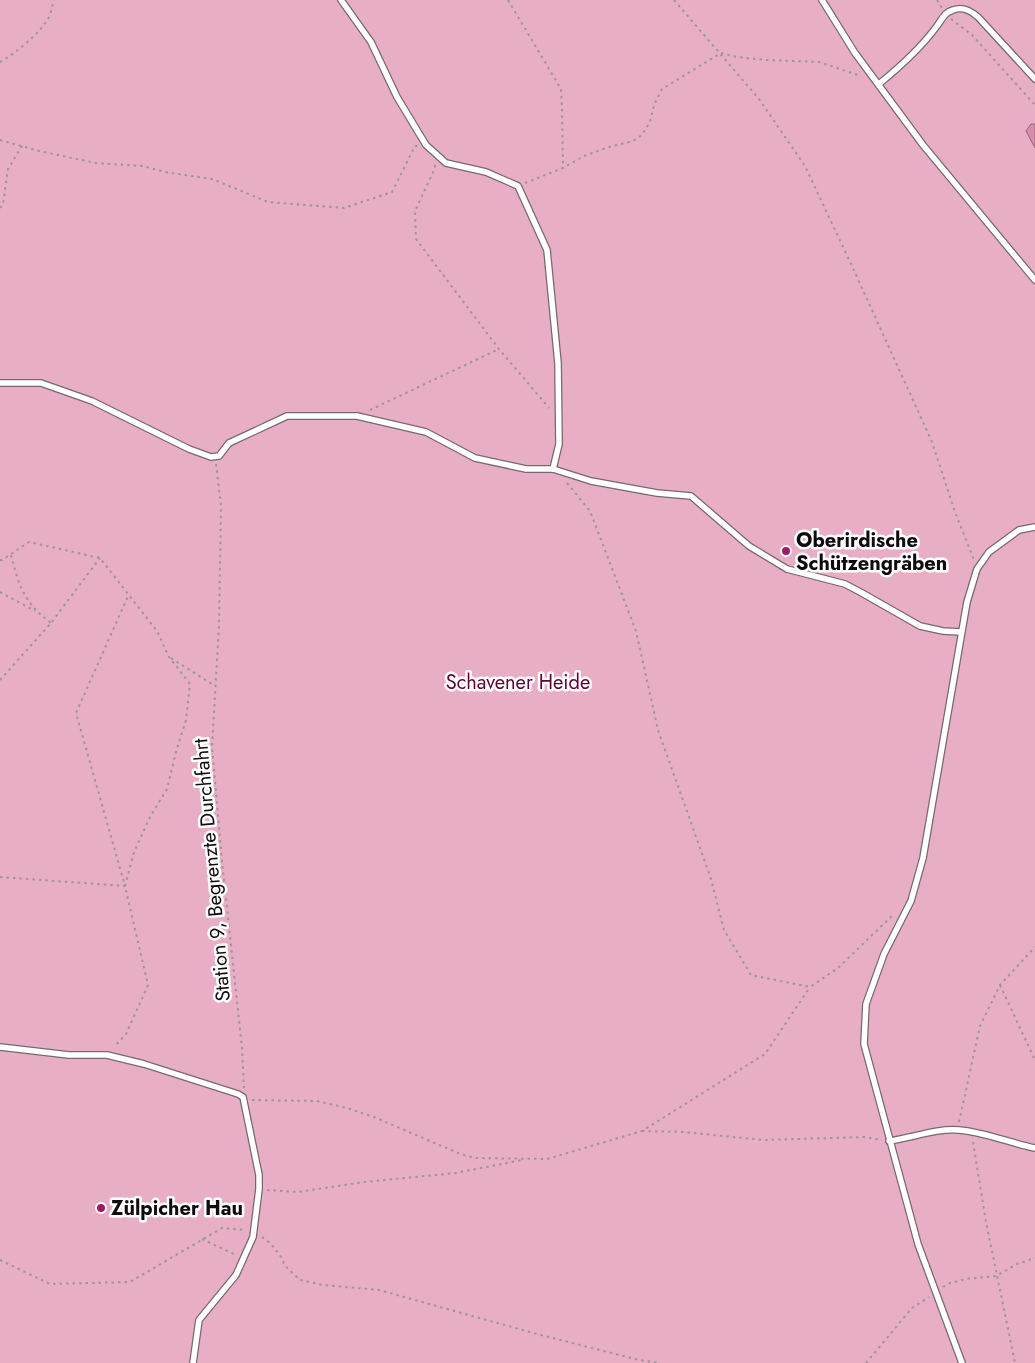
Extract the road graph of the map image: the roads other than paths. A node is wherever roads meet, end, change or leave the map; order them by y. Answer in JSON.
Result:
{"nodes":[{"id":1,"x":342,"y":0,"type":"edge"},
{"id":2,"x":822,"y":0,"type":"edge"},
{"id":3,"x":1035,"y":79,"type":"edge"},
{"id":4,"x":879,"y":84,"type":"junction"},
{"id":5,"x":1035,"y":280,"type":"edge"},
{"id":6,"x":0,"y":383,"type":"edge"},
{"id":7,"x":554,"y":469,"type":"junction"},
{"id":8,"x":1035,"y":528,"type":"edge"},
{"id":9,"x":962,"y":632,"type":"junction"},
{"id":10,"x":0,"y":1047,"type":"edge"},
{"id":11,"x":889,"y":1141,"type":"junction"},
{"id":12,"x":1035,"y":1148,"type":"edge"},
{"id":13,"x":193,"y":1363,"type":"edge"},
{"id":14,"x":962,"y":1363,"type":"edge"}],
"edges":[{"from":1,"to":7,"type":"lane"},
{"from":2,"to":4,"type":"lane"},
{"from":3,"to":4,"type":"lane"},
{"from":4,"to":5,"type":"lane"},
{"from":6,"to":7,"type":"lane"},
{"from":7,"to":9,"type":"lane"},
{"from":8,"to":9,"type":"lane"},
{"from":9,"to":11,"type":"lane"},
{"from":10,"to":13,"type":"lane"},
{"from":11,"to":12,"type":"lane"},
{"from":11,"to":14,"type":"lane"}]}
